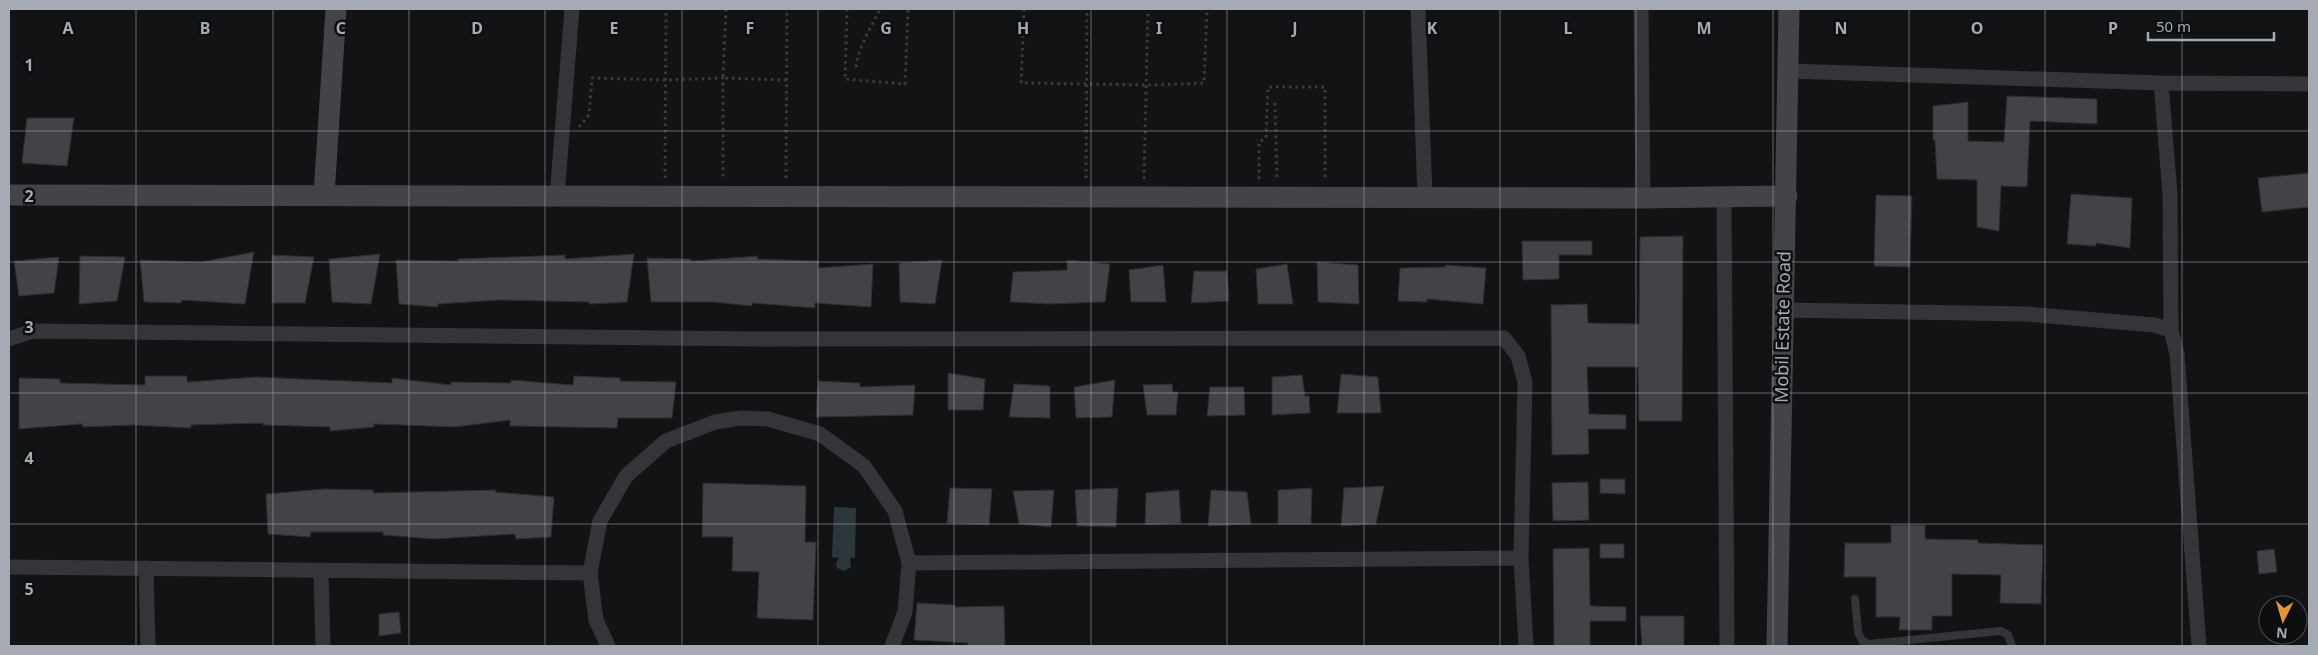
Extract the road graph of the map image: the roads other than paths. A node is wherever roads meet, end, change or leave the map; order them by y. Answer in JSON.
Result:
{"nodes":[{"id":1,"x":336,"y":9,"type":"edge"},
{"id":2,"x":572,"y":9,"type":"edge"},
{"id":3,"x":1418,"y":9,"type":"edge"},
{"id":4,"x":1641,"y":9,"type":"edge"},
{"id":5,"x":1789,"y":9,"type":"edge"},
{"id":6,"x":1788,"y":71,"type":"junction"},
{"id":7,"x":2161,"y":83,"type":"junction"},
{"id":8,"x":2309,"y":84,"type":"edge"},
{"id":9,"x":9,"y":195,"type":"edge"},
{"id":10,"x":324,"y":195,"type":"junction"},
{"id":11,"x":556,"y":196,"type":"junction"},
{"id":12,"x":1787,"y":196,"type":"junction"},
{"id":13,"x":1425,"y":197,"type":"junction"},
{"id":14,"x":1724,"y":197,"type":"junction"},
{"id":15,"x":1644,"y":198,"type":"junction"},
{"id":16,"x":1783,"y":310,"type":"junction"},
{"id":17,"x":2171,"y":330,"type":"junction"},
{"id":18,"x":9,"y":339,"type":"edge"},
{"id":19,"x":1521,"y":558,"type":"junction"},
{"id":20,"x":909,"y":563,"type":"junction"},
{"id":21,"x":9,"y":567,"type":"edge"},
{"id":22,"x":146,"y":568,"type":"junction"},
{"id":23,"x":321,"y":570,"type":"junction"},
{"id":24,"x":590,"y":573,"type":"junction"},
{"id":25,"x":1855,"y":599,"type":"dead end"},
{"id":26,"x":148,"y":646,"type":"edge"},
{"id":27,"x":323,"y":646,"type":"edge"},
{"id":28,"x":608,"y":646,"type":"edge"},
{"id":29,"x":892,"y":646,"type":"edge"},
{"id":30,"x":1526,"y":646,"type":"edge"},
{"id":31,"x":1727,"y":646,"type":"edge"},
{"id":32,"x":1777,"y":646,"type":"edge"},
{"id":33,"x":2012,"y":646,"type":"edge"},
{"id":34,"x":2199,"y":646,"type":"edge"}],
"edges":[{"from":1,"to":10,"type":"street"},
{"from":2,"to":11,"type":"street"},
{"from":3,"to":13,"type":"street"},
{"from":4,"to":15,"type":"street"},
{"from":5,"to":6,"type":"street","name":"Mobil Estate Road"},
{"from":6,"to":7,"type":"street"},
{"from":6,"to":12,"type":"street","name":"Mobil Estate Road"},
{"from":7,"to":8,"type":"street"},
{"from":7,"to":17,"type":"street"},
{"from":9,"to":10,"type":"street"},
{"from":10,"to":11,"type":"street"},
{"from":11,"to":13,"type":"street"},
{"from":12,"to":14,"type":"street"},
{"from":12,"to":16,"type":"street","name":"Mobil Estate Road"},
{"from":13,"to":15,"type":"street"},
{"from":14,"to":15,"type":"street"},
{"from":14,"to":31,"type":"street"},
{"from":16,"to":17,"type":"street"},
{"from":16,"to":32,"type":"street","name":"Mobil Estate Road"},
{"from":17,"to":34,"type":"street"},
{"from":18,"to":19,"type":"street"},
{"from":19,"to":20,"type":"street"},
{"from":19,"to":30,"type":"street"},
{"from":20,"to":24,"type":"street"},
{"from":20,"to":29,"type":"street"},
{"from":21,"to":22,"type":"street"},
{"from":22,"to":23,"type":"street"},
{"from":22,"to":26,"type":"street"},
{"from":23,"to":24,"type":"street"},
{"from":23,"to":27,"type":"street"},
{"from":24,"to":28,"type":"street"},
{"from":25,"to":33,"type":"lane"}]}
